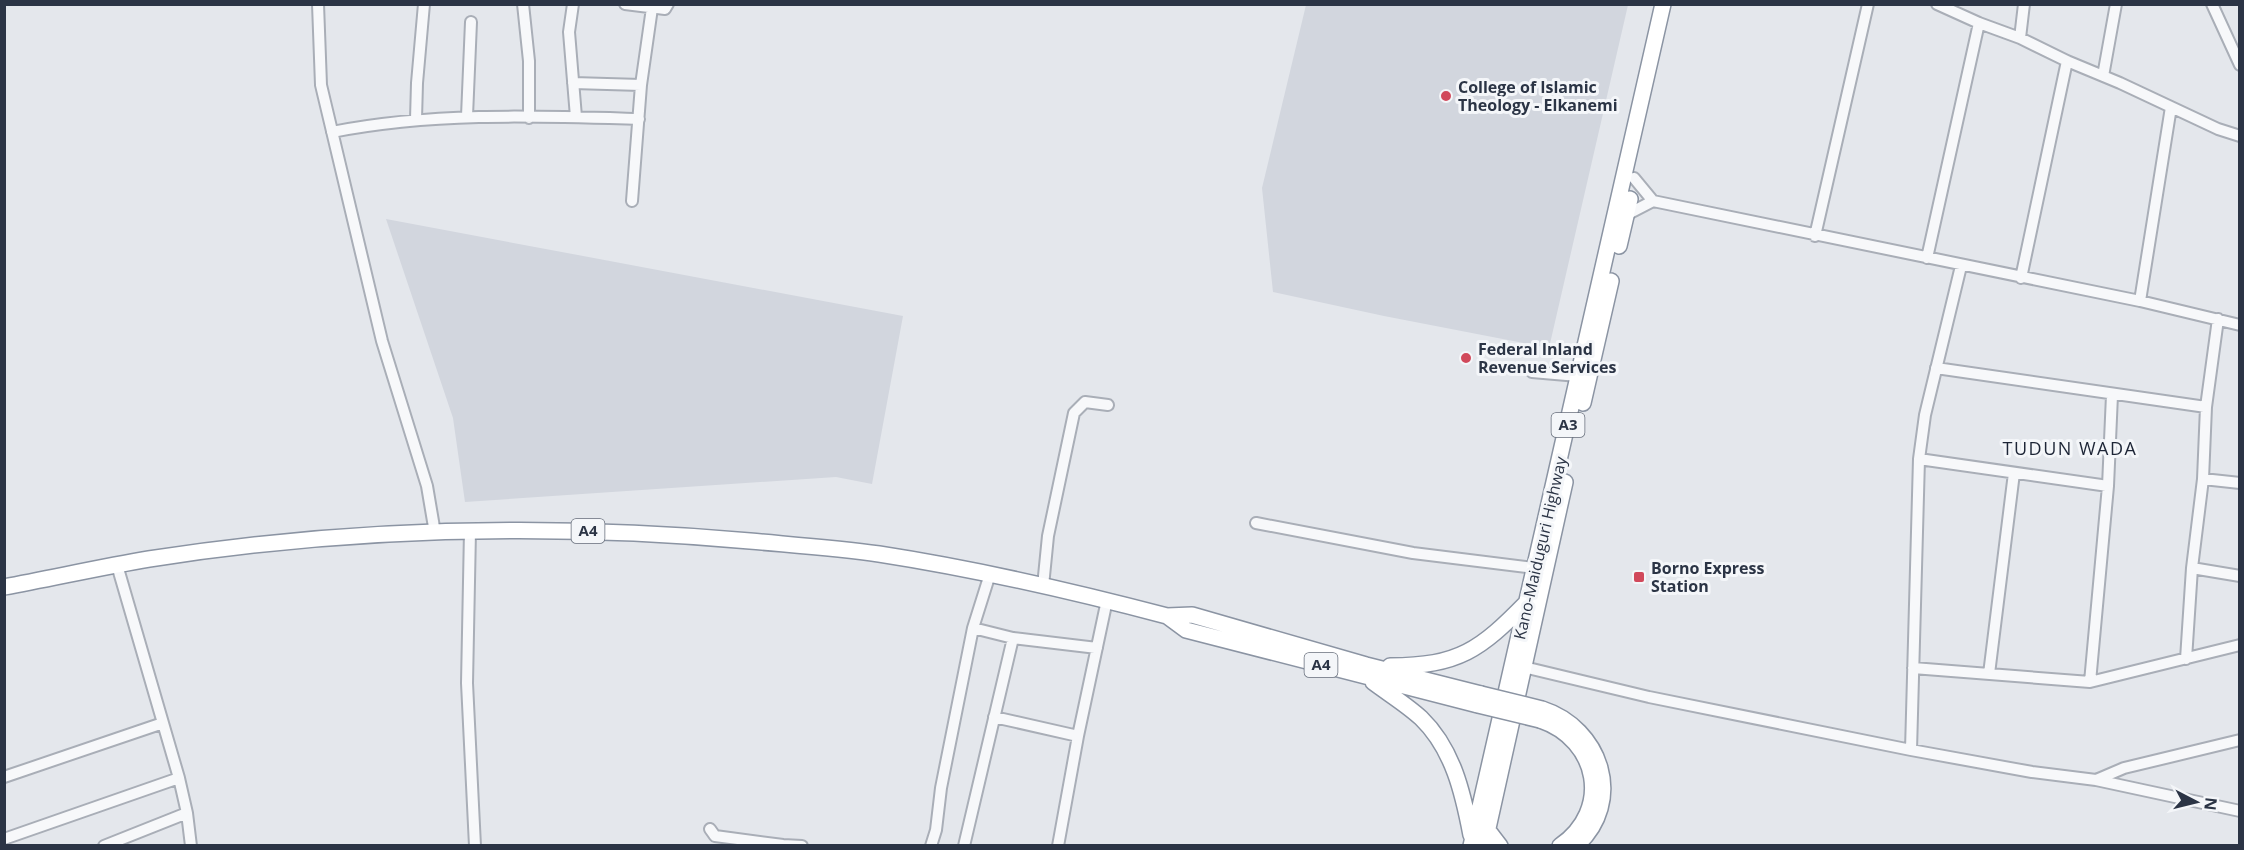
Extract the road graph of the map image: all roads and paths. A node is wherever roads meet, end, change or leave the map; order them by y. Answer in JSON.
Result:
{"nodes":[{"id":1,"x":318,"y":4,"type":"edge"},
{"id":2,"x":424,"y":4,"type":"edge"},
{"id":3,"x":523,"y":4,"type":"edge"},
{"id":4,"x":573,"y":4,"type":"edge"},
{"id":5,"x":625,"y":4,"type":"edge"},
{"id":6,"x":668,"y":4,"type":"edge"},
{"id":7,"x":1663,"y":4,"type":"edge"},
{"id":8,"x":1674,"y":4,"type":"edge"},
{"id":9,"x":1868,"y":4,"type":"edge"},
{"id":10,"x":1937,"y":4,"type":"edge"},
{"id":11,"x":2024,"y":4,"type":"edge"},
{"id":12,"x":2116,"y":4,"type":"edge"},
{"id":13,"x":2212,"y":4,"type":"edge"},
{"id":14,"x":652,"y":8,"type":"junction"},
{"id":15,"x":471,"y":22,"type":"dead end"},
{"id":16,"x":1979,"y":23,"type":"junction"},
{"id":17,"x":2020,"y":38,"type":"junction"},
{"id":18,"x":2067,"y":61,"type":"junction"},
{"id":19,"x":2240,"y":65,"type":"edge"},
{"id":20,"x":2103,"y":76,"type":"junction"},
{"id":21,"x":573,"y":83,"type":"junction"},
{"id":22,"x":641,"y":85,"type":"junction"},
{"id":23,"x":2171,"y":107,"type":"junction"},
{"id":24,"x":468,"y":116,"type":"junction"},
{"id":25,"x":576,"y":117,"type":"junction"},
{"id":26,"x":529,"y":118,"type":"junction"},
{"id":27,"x":416,"y":119,"type":"junction"},
{"id":28,"x":639,"y":119,"type":"junction"},
{"id":29,"x":332,"y":132,"type":"junction"},
{"id":30,"x":2240,"y":136,"type":"edge"},
{"id":31,"x":1634,"y":178,"type":"junction"},
{"id":32,"x":632,"y":201,"type":"dead end"},
{"id":33,"x":1653,"y":201,"type":"junction"},
{"id":34,"x":1626,"y":215,"type":"junction"},
{"id":35,"x":1815,"y":236,"type":"junction"},
{"id":36,"x":1928,"y":258,"type":"junction"},
{"id":37,"x":1961,"y":266,"type":"junction"},
{"id":38,"x":2021,"y":278,"type":"junction"},
{"id":39,"x":2140,"y":301,"type":"junction"},
{"id":40,"x":2218,"y":319,"type":"junction"},
{"id":41,"x":2240,"y":325,"type":"edge"},
{"id":42,"x":1936,"y":368,"type":"junction"},
{"id":43,"x":1532,"y":372,"type":"dead end"},
{"id":44,"x":1578,"y":376,"type":"junction"},
{"id":45,"x":2112,"y":395,"type":"junction"},
{"id":46,"x":1108,"y":405,"type":"dead end"},
{"id":47,"x":2206,"y":407,"type":"junction"},
{"id":48,"x":1918,"y":459,"type":"junction"},
{"id":49,"x":2014,"y":473,"type":"junction"},
{"id":50,"x":2203,"y":479,"type":"junction"},
{"id":51,"x":2240,"y":483,"type":"edge"},
{"id":52,"x":2108,"y":486,"type":"junction"},
{"id":53,"x":1256,"y":523,"type":"dead end"},
{"id":54,"x":471,"y":531,"type":"junction"},
{"id":55,"x":435,"y":534,"type":"junction"},
{"id":56,"x":117,"y":565,"type":"junction"},
{"id":57,"x":1534,"y":568,"type":"junction"},
{"id":58,"x":2192,"y":568,"type":"junction"},
{"id":59,"x":990,"y":574,"type":"junction"},
{"id":60,"x":2240,"y":576,"type":"edge"},
{"id":61,"x":1044,"y":586,"type":"junction"},
{"id":62,"x":4,"y":587,"type":"edge"},
{"id":63,"x":1107,"y":600,"type":"junction"},
{"id":64,"x":1527,"y":602,"type":"junction"},
{"id":65,"x":973,"y":628,"type":"junction"},
{"id":66,"x":1013,"y":638,"type":"junction"},
{"id":67,"x":2240,"y":645,"type":"edge"},
{"id":68,"x":1097,"y":648,"type":"junction"},
{"id":69,"x":2186,"y":658,"type":"junction"},
{"id":70,"x":1524,"y":667,"type":"junction"},
{"id":71,"x":1913,"y":668,"type":"junction"},
{"id":72,"x":1366,"y":671,"type":"junction"},
{"id":73,"x":1989,"y":674,"type":"junction"},
{"id":74,"x":2090,"y":682,"type":"junction"},
{"id":75,"x":1541,"y":714,"type":"junction"},
{"id":76,"x":994,"y":717,"type":"junction"},
{"id":77,"x":163,"y":723,"type":"junction"},
{"id":78,"x":1078,"y":736,"type":"junction"},
{"id":79,"x":2240,"y":740,"type":"edge"},
{"id":80,"x":1911,"y":750,"type":"junction"},
{"id":81,"x":4,"y":777,"type":"edge"},
{"id":82,"x":178,"y":778,"type":"junction"},
{"id":83,"x":2096,"y":780,"type":"junction"},
{"id":84,"x":2240,"y":811,"type":"edge"},
{"id":85,"x":187,"y":813,"type":"junction"},
{"id":86,"x":710,"y":829,"type":"dead end"},
{"id":87,"x":1487,"y":829,"type":"junction"},
{"id":88,"x":4,"y":839,"type":"edge"},
{"id":89,"x":1476,"y":844,"type":"edge"},
{"id":90,"x":104,"y":846,"type":"edge"},
{"id":91,"x":190,"y":846,"type":"edge"},
{"id":92,"x":475,"y":846,"type":"edge"},
{"id":93,"x":802,"y":846,"type":"edge"},
{"id":94,"x":931,"y":846,"type":"edge"},
{"id":95,"x":964,"y":846,"type":"edge"},
{"id":96,"x":1058,"y":846,"type":"edge"},
{"id":97,"x":1500,"y":846,"type":"edge"},
{"id":98,"x":1560,"y":846,"type":"edge"},
{"id":99,"x":1576,"y":846,"type":"edge"}],
"edges":[{"from":1,"to":29,"type":"street"},
{"from":2,"to":27,"type":"street"},
{"from":3,"to":26,"type":"street"},
{"from":4,"to":21,"type":"street"},
{"from":5,"to":14,"type":"street"},
{"from":6,"to":14,"type":"street"},
{"from":7,"to":44,"type":"highway","name":"Kano-Maiduguri Highway","number":"A3"},
{"from":8,"to":31,"type":"highway","name":"Kano-Maiduguri Highway","number":"A3"},
{"from":9,"to":35,"type":"street"},
{"from":10,"to":16,"type":"street"},
{"from":11,"to":17,"type":"street"},
{"from":12,"to":20,"type":"street"},
{"from":13,"to":19,"type":"street"},
{"from":14,"to":22,"type":"street"},
{"from":15,"to":24,"type":"street"},
{"from":16,"to":17,"type":"street"},
{"from":16,"to":36,"type":"street"},
{"from":17,"to":18,"type":"street"},
{"from":18,"to":20,"type":"street"},
{"from":18,"to":38,"type":"street"},
{"from":20,"to":23,"type":"street"},
{"from":21,"to":22,"type":"street"},
{"from":21,"to":25,"type":"street"},
{"from":22,"to":28,"type":"street"},
{"from":23,"to":30,"type":"street"},
{"from":23,"to":39,"type":"street"},
{"from":24,"to":26,"type":"street"},
{"from":24,"to":27,"type":"street"},
{"from":25,"to":26,"type":"street"},
{"from":25,"to":28,"type":"street"},
{"from":27,"to":29,"type":"street"},
{"from":28,"to":32,"type":"street"},
{"from":29,"to":55,"type":"street"},
{"from":31,"to":33,"type":"street"},
{"from":31,"to":34,"type":"highway","name":"Kano-Maiduguri Highway","number":"A3"},
{"from":33,"to":34,"type":"street"},
{"from":33,"to":35,"type":"street"},
{"from":34,"to":70,"type":"highway","name":"Kano-Maiduguri Highway","number":"A3"},
{"from":35,"to":36,"type":"street"},
{"from":36,"to":37,"type":"street"},
{"from":37,"to":38,"type":"street"},
{"from":37,"to":42,"type":"street"},
{"from":38,"to":39,"type":"street"},
{"from":39,"to":40,"type":"street"},
{"from":40,"to":41,"type":"street"},
{"from":40,"to":47,"type":"street"},
{"from":42,"to":45,"type":"street"},
{"from":42,"to":48,"type":"street"},
{"from":43,"to":44,"type":"street"},
{"from":44,"to":57,"type":"highway","name":"Kano-Maiduguri Highway","number":"A3"},
{"from":45,"to":47,"type":"street"},
{"from":45,"to":52,"type":"street"},
{"from":46,"to":61,"type":"street"},
{"from":47,"to":50,"type":"street"},
{"from":48,"to":49,"type":"street"},
{"from":48,"to":71,"type":"street"},
{"from":49,"to":52,"type":"street"},
{"from":49,"to":73,"type":"street"},
{"from":50,"to":51,"type":"street"},
{"from":50,"to":58,"type":"street"},
{"from":52,"to":74,"type":"street"},
{"from":53,"to":57,"type":"street"},
{"from":54,"to":55,"type":"highway","number":"A4"},
{"from":54,"to":59,"type":"highway","number":"A4"},
{"from":54,"to":92,"type":"street"},
{"from":55,"to":56,"type":"highway","number":"A4"},
{"from":56,"to":62,"type":"highway","number":"A4"},
{"from":56,"to":77,"type":"street"},
{"from":57,"to":64,"type":"highway","name":"Kano-Maiduguri Highway","number":"A3"},
{"from":58,"to":60,"type":"street"},
{"from":58,"to":69,"type":"street"},
{"from":59,"to":61,"type":"highway","number":"A4"},
{"from":59,"to":65,"type":"street"},
{"from":61,"to":63,"type":"highway","number":"A4"},
{"from":63,"to":68,"type":"street"},
{"from":63,"to":72,"type":"highway","number":"A4"},
{"from":64,"to":72,"type":"highway"},
{"from":64,"to":89,"type":"highway","name":"Kano-Maiduguri Highway","number":"A3"},
{"from":65,"to":66,"type":"street"},
{"from":65,"to":94,"type":"street"},
{"from":66,"to":68,"type":"street"},
{"from":66,"to":76,"type":"street"},
{"from":67,"to":69,"type":"street"},
{"from":68,"to":78,"type":"street"},
{"from":69,"to":74,"type":"street"},
{"from":70,"to":80,"type":"street"},
{"from":70,"to":87,"type":"highway","name":"Kano-Maiduguri Highway","number":"A3"},
{"from":71,"to":73,"type":"street"},
{"from":71,"to":80,"type":"street"},
{"from":72,"to":75,"type":"highway","number":"A4","bridge":true},
{"from":72,"to":89,"type":"highway"},
{"from":73,"to":74,"type":"street"},
{"from":75,"to":98,"type":"highway","number":"A4"},
{"from":75,"to":99,"type":"highway","number":"A4"},
{"from":76,"to":78,"type":"street"},
{"from":76,"to":95,"type":"street"},
{"from":77,"to":81,"type":"street"},
{"from":77,"to":82,"type":"street"},
{"from":78,"to":96,"type":"street"},
{"from":79,"to":83,"type":"street"},
{"from":80,"to":83,"type":"street"},
{"from":82,"to":85,"type":"street"},
{"from":82,"to":88,"type":"street"},
{"from":83,"to":84,"type":"street"},
{"from":85,"to":90,"type":"street"},
{"from":85,"to":91,"type":"street"},
{"from":86,"to":93,"type":"street"},
{"from":87,"to":89,"type":"highway","name":"Kano-Maiduguri Highway","number":"A3"},
{"from":87,"to":97,"type":"highway"}]}
